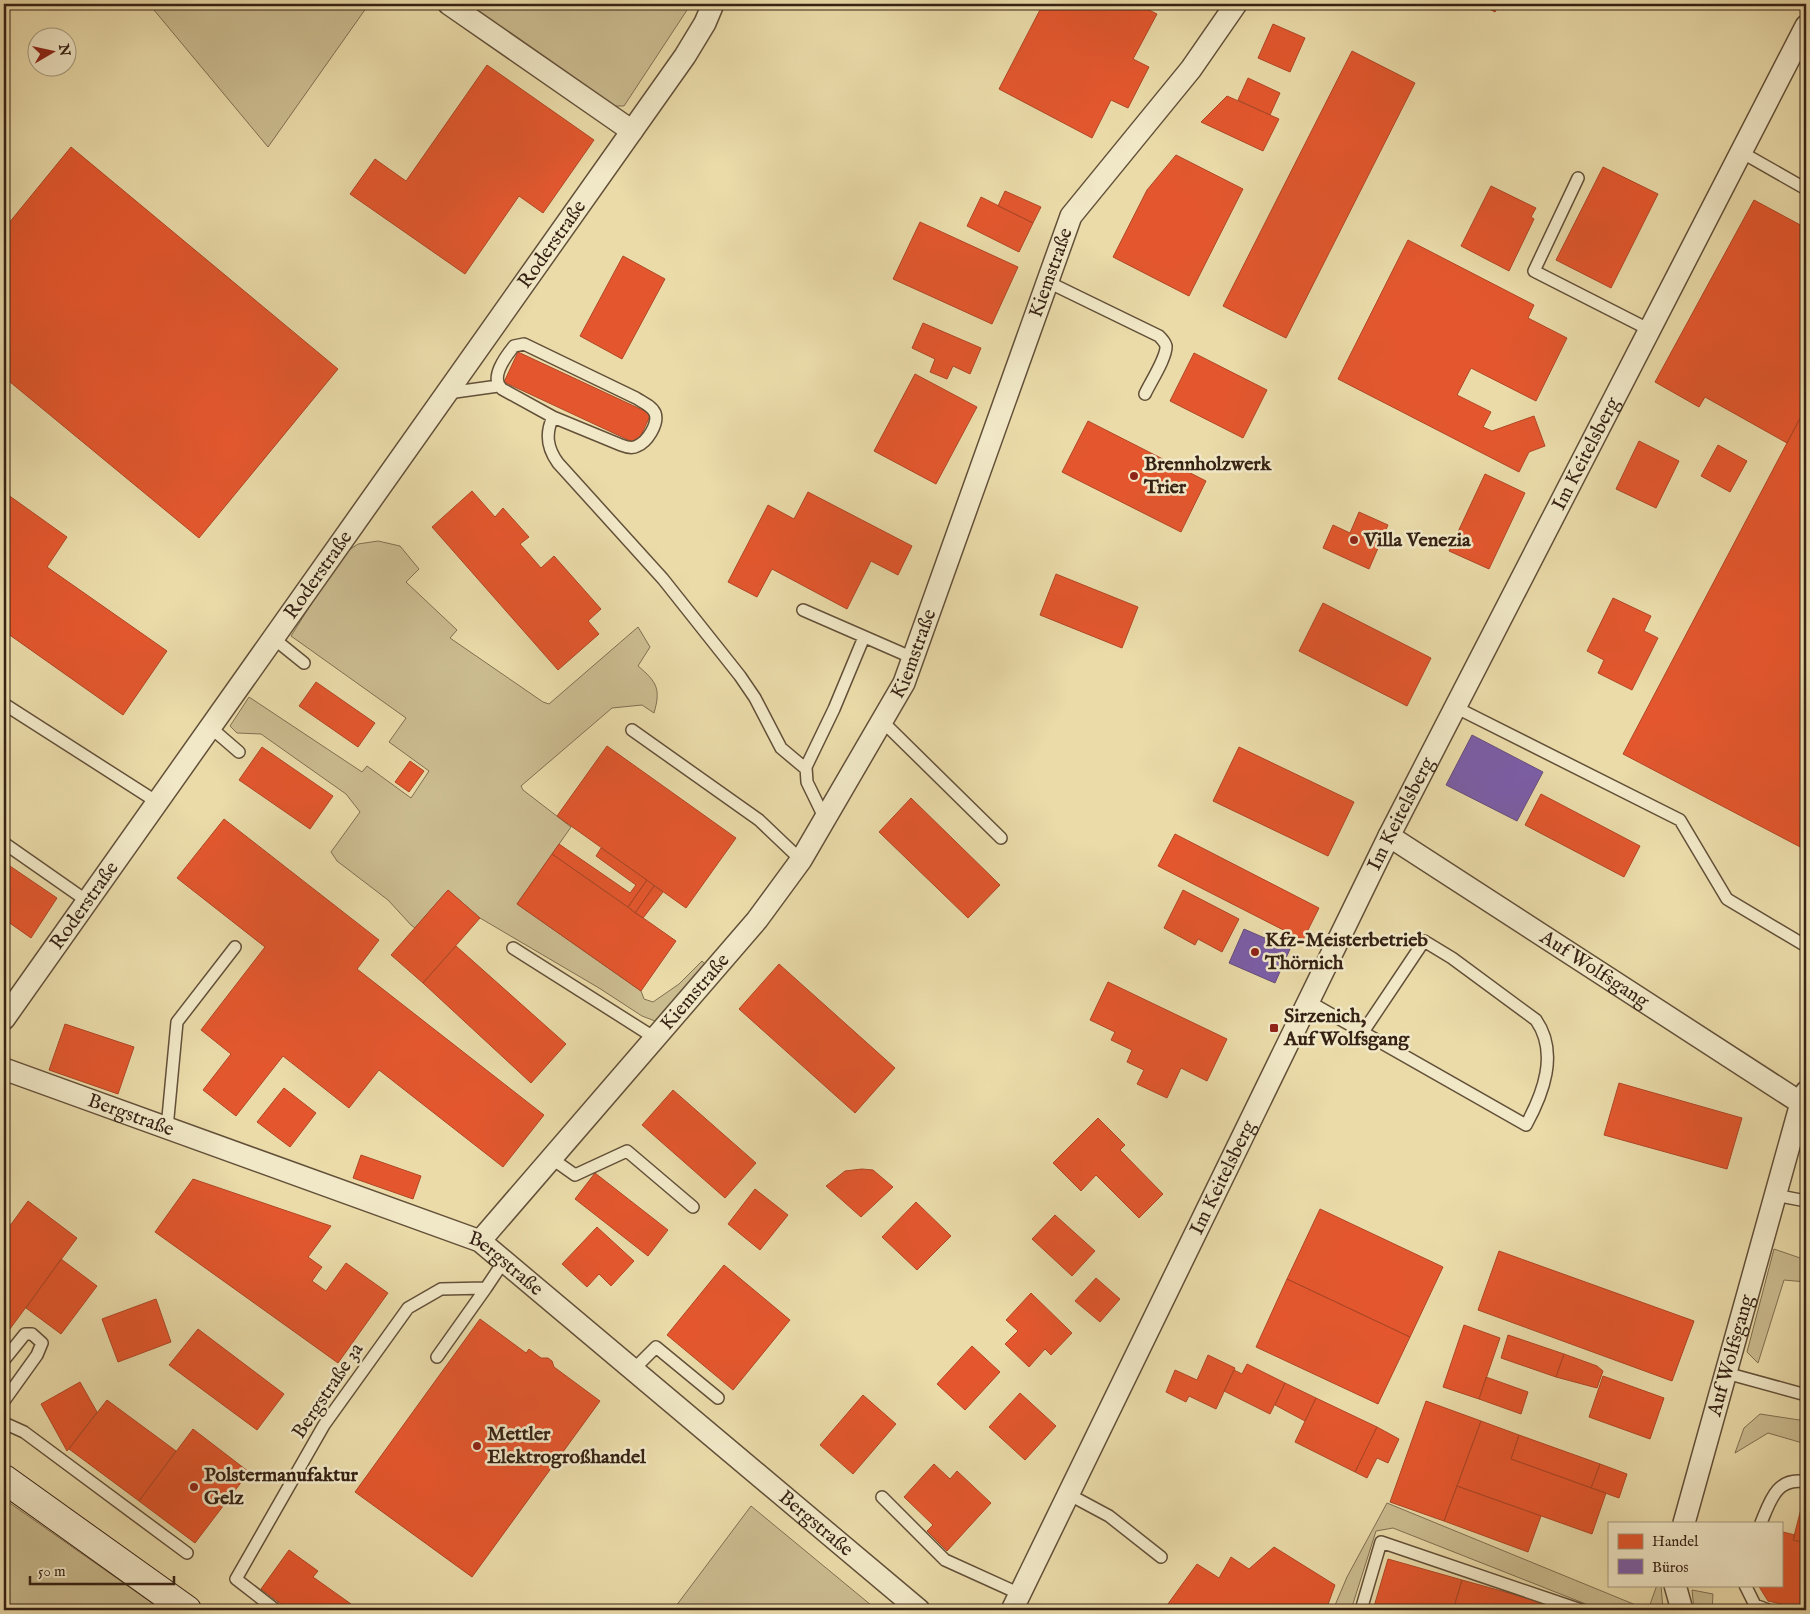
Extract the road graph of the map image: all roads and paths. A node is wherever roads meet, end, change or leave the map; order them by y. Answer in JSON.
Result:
{"nodes":[{"id":1,"x":449,"y":4,"type":"edge"},
{"id":2,"x":713,"y":4,"type":"edge"},
{"id":3,"x":1236,"y":4,"type":"edge"},
{"id":4,"x":1806,"y":26,"type":"edge"},
{"id":5,"x":632,"y":131,"type":"junction"},
{"id":6,"x":1741,"y":152,"type":"junction"},
{"id":7,"x":1578,"y":178,"type":"dead end"},
{"id":8,"x":1806,"y":189,"type":"edge"},
{"id":9,"x":1048,"y":282,"type":"junction"},
{"id":10,"x":1650,"y":330,"type":"junction"},
{"id":11,"x":498,"y":386,"type":"junction"},
{"id":12,"x":446,"y":393,"type":"junction"},
{"id":13,"x":1145,"y":394,"type":"dead end"},
{"id":14,"x":553,"y":417,"type":"junction"},
{"id":15,"x":802,"y":610,"type":"dead end"},
{"id":16,"x":864,"y":637,"type":"junction"},
{"id":17,"x":273,"y":638,"type":"junction"},
{"id":18,"x":913,"y":658,"type":"junction"},
{"id":19,"x":304,"y":663,"type":"dead end"},
{"id":20,"x":4,"y":704,"type":"edge"},
{"id":21,"x":1455,"y":707,"type":"junction"},
{"id":22,"x":881,"y":720,"type":"junction"},
{"id":23,"x":210,"y":727,"type":"junction"},
{"id":24,"x":632,"y":730,"type":"dead end"},
{"id":25,"x":239,"y":752,"type":"dead end"},
{"id":26,"x":806,"y":769,"type":"junction"},
{"id":27,"x":157,"y":802,"type":"junction"},
{"id":28,"x":825,"y":819,"type":"junction"},
{"id":29,"x":1389,"y":836,"type":"junction"},
{"id":30,"x":1000,"y":838,"type":"dead end"},
{"id":31,"x":4,"y":843,"type":"edge"},
{"id":32,"x":801,"y":860,"type":"junction"},
{"id":33,"x":87,"y":901,"type":"junction"},
{"id":34,"x":235,"y":946,"type":"dead end"},
{"id":35,"x":1806,"y":946,"type":"edge"},
{"id":36,"x":513,"y":948,"type":"dead end"},
{"id":37,"x":1308,"y":1002,"type":"junction"},
{"id":38,"x":4,"y":1019,"type":"edge"},
{"id":39,"x":1363,"y":1032,"type":"junction"},
{"id":40,"x":655,"y":1038,"type":"junction"},
{"id":41,"x":4,"y":1069,"type":"edge"},
{"id":42,"x":1804,"y":1098,"type":"edge"},
{"id":43,"x":167,"y":1128,"type":"junction"},
{"id":44,"x":551,"y":1158,"type":"junction"},
{"id":45,"x":1775,"y":1195,"type":"junction"},
{"id":46,"x":1806,"y":1201,"type":"edge"},
{"id":47,"x":693,"y":1207,"type":"dead end"},
{"id":48,"x":480,"y":1241,"type":"junction"},
{"id":49,"x":504,"y":1261,"type":"junction"},
{"id":50,"x":486,"y":1288,"type":"junction"},
{"id":51,"x":437,"y":1358,"type":"dead end"},
{"id":52,"x":4,"y":1360,"type":"edge"},
{"id":53,"x":634,"y":1370,"type":"junction"},
{"id":54,"x":1726,"y":1373,"type":"junction"},
{"id":55,"x":1806,"y":1395,"type":"edge"},
{"id":56,"x":6,"y":1398,"type":"edge"},
{"id":57,"x":718,"y":1398,"type":"dead end"},
{"id":58,"x":4,"y":1423,"type":"edge"},
{"id":59,"x":4,"y":1479,"type":"edge"},
{"id":60,"x":1806,"y":1482,"type":"edge"},
{"id":61,"x":1068,"y":1494,"type":"junction"},
{"id":62,"x":882,"y":1497,"type":"dead end"},
{"id":63,"x":1684,"y":1522,"type":"edge"},
{"id":64,"x":1760,"y":1522,"type":"edge"},
{"id":65,"x":187,"y":1553,"type":"dead end"},
{"id":66,"x":1161,"y":1557,"type":"dead end"},
{"id":67,"x":1671,"y":1586,"type":"edge"},
{"id":68,"x":1676,"y":1586,"type":"edge"},
{"id":69,"x":1746,"y":1586,"type":"edge"},
{"id":70,"x":1016,"y":1602,"type":"edge"},
{"id":71,"x":187,"y":1610,"type":"edge"},
{"id":72,"x":276,"y":1610,"type":"edge"},
{"id":73,"x":919,"y":1610,"type":"edge"},
{"id":74,"x":1361,"y":1610,"type":"edge"},
{"id":75,"x":1581,"y":1610,"type":"edge"},
{"id":76,"x":1666,"y":1610,"type":"edge"},
{"id":77,"x":1682,"y":1610,"type":"edge"},
{"id":78,"x":1768,"y":1610,"type":"edge"}],
"edges":[{"from":1,"to":5,"type":"street"},
{"from":2,"to":5,"type":"street","name":"Roderstraße"},
{"from":3,"to":9,"type":"street","name":"Kiemstraße"},
{"from":4,"to":6,"type":"street","name":"Im Keitelsberg"},
{"from":5,"to":12,"type":"street","name":"Roderstraße"},
{"from":6,"to":8,"type":"lane"},
{"from":6,"to":10,"type":"street","name":"Im Keitelsberg"},
{"from":7,"to":10,"type":"lane"},
{"from":9,"to":13,"type":"lane"},
{"from":9,"to":18,"type":"street","name":"Kiemstraße"},
{"from":10,"to":21,"type":"street","name":"Im Keitelsberg"},
{"from":11,"to":12,"type":"lane"},
{"from":11,"to":14,"type":"lane"},
{"from":11,"to":14,"type":"lane"},
{"from":12,"to":17,"type":"street","name":"Roderstraße"},
{"from":14,"to":26,"type":"lane"},
{"from":15,"to":16,"type":"lane"},
{"from":16,"to":18,"type":"lane"},
{"from":16,"to":26,"type":"lane"},
{"from":17,"to":19,"type":"lane"},
{"from":17,"to":23,"type":"street","name":"Roderstraße"},
{"from":18,"to":22,"type":"street","name":"Kiemstraße"},
{"from":20,"to":27,"type":"lane"},
{"from":21,"to":29,"type":"street","name":"Im Keitelsberg"},
{"from":21,"to":35,"type":"lane"},
{"from":22,"to":28,"type":"street","name":"Kiemstraße"},
{"from":22,"to":30,"type":"lane"},
{"from":23,"to":25,"type":"lane"},
{"from":23,"to":27,"type":"street","name":"Roderstraße"},
{"from":24,"to":32,"type":"lane"},
{"from":26,"to":28,"type":"lane"},
{"from":27,"to":33,"type":"street","name":"Roderstraße"},
{"from":28,"to":32,"type":"street","name":"Kiemstraße"},
{"from":29,"to":37,"type":"street","name":"Im Keitelsberg"},
{"from":29,"to":42,"type":"street","name":"Auf Wolfsgang"},
{"from":31,"to":33,"type":"lane"},
{"from":32,"to":40,"type":"street","name":"Kiemstraße"},
{"from":33,"to":38,"type":"street","name":"Roderstraße"},
{"from":34,"to":43,"type":"lane"},
{"from":36,"to":40,"type":"lane"},
{"from":37,"to":39,"type":"lane"},
{"from":37,"to":61,"type":"street","name":"Im Keitelsberg"},
{"from":39,"to":39,"type":"lane"},
{"from":40,"to":44,"type":"street","name":"Kiemstraße"},
{"from":41,"to":43,"type":"street","name":"Bergstraße"},
{"from":42,"to":45,"type":"street","name":"Auf Wolfsgang"},
{"from":43,"to":48,"type":"street","name":"Bergstraße"},
{"from":44,"to":47,"type":"lane"},
{"from":44,"to":48,"type":"street","name":"Kiemstraße"},
{"from":45,"to":46,"type":"lane"},
{"from":45,"to":54,"type":"street","name":"Auf Wolfsgang"},
{"from":48,"to":49,"type":"street","name":"Bergstraße"},
{"from":49,"to":50,"type":"lane"},
{"from":49,"to":53,"type":"street","name":"Bergstraße"},
{"from":50,"to":51,"type":"lane"},
{"from":50,"to":72,"type":"lane","name":"Bergstraße 3a"},
{"from":52,"to":56,"type":"lane"},
{"from":53,"to":57,"type":"lane"},
{"from":53,"to":73,"type":"street","name":"Bergstraße"},
{"from":54,"to":55,"type":"lane"},
{"from":54,"to":63,"type":"street","name":"Auf Wolfsgang"},
{"from":58,"to":65,"type":"lane"},
{"from":59,"to":71,"type":"street"},
{"from":60,"to":64,"type":"lane"},
{"from":61,"to":66,"type":"lane"},
{"from":61,"to":70,"type":"street","name":"Im Keitelsberg"},
{"from":62,"to":70,"type":"lane"},
{"from":67,"to":76,"type":"street"},
{"from":68,"to":77,"type":"street"},
{"from":69,"to":78,"type":"lane"},
{"from":74,"to":75,"type":"lane"}]}
